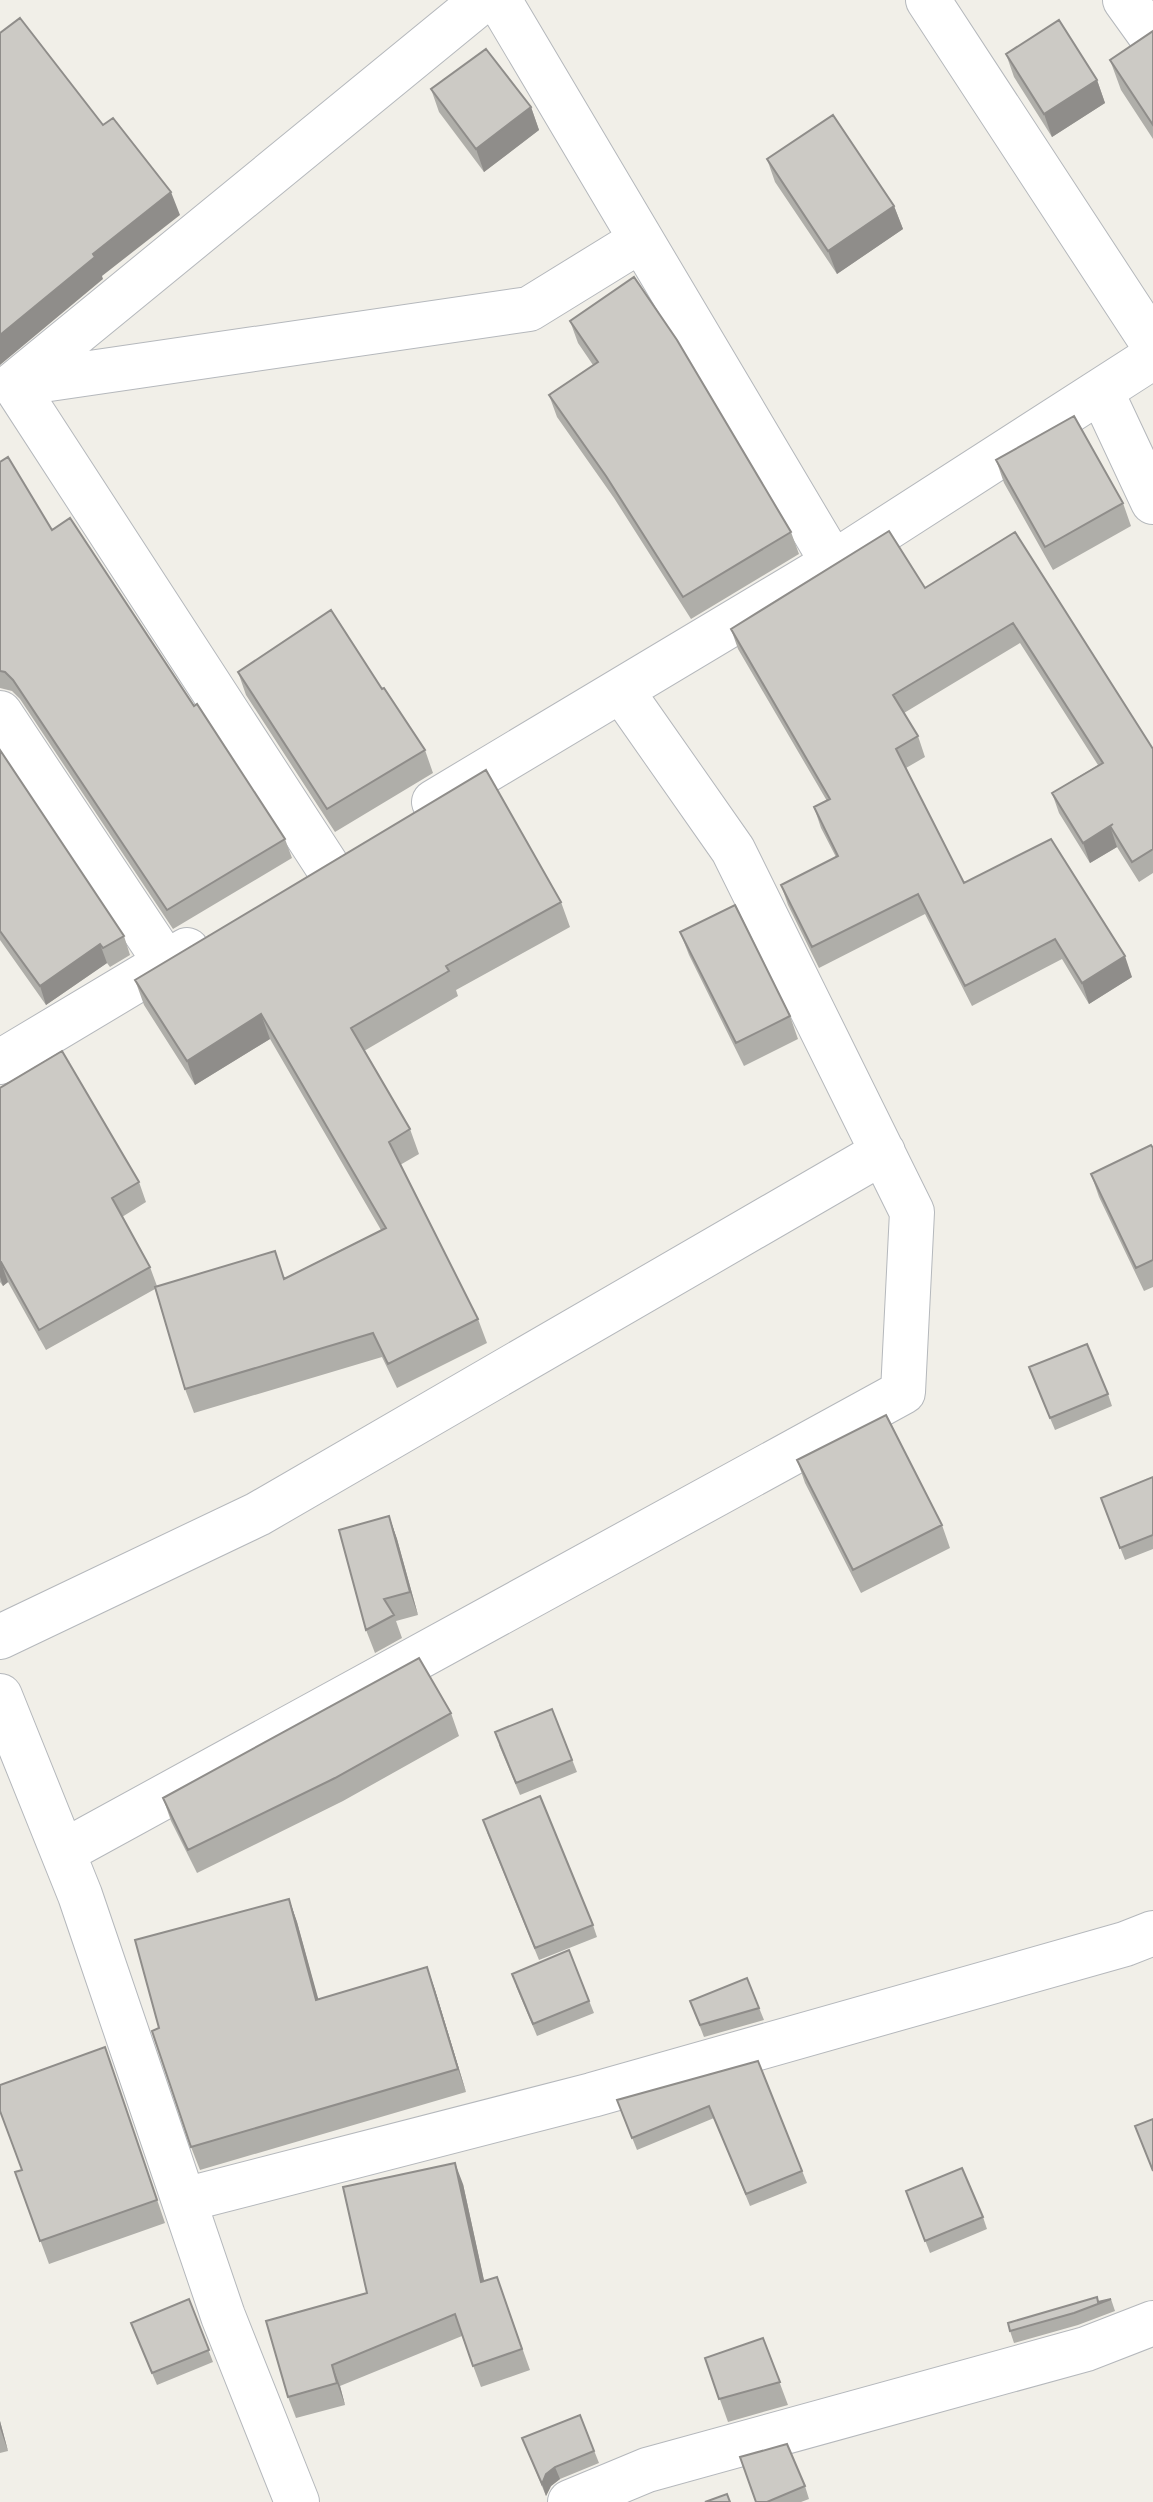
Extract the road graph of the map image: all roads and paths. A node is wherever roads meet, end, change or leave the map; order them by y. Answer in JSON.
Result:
{"nodes":[{"id":1,"x":483,"y":0,"type":"edge"},
{"id":2,"x":499,"y":0,"type":"edge"},
{"id":3,"x":928,"y":0,"type":"edge"},
{"id":4,"x":1125,"y":0,"type":"edge"},
{"id":5,"x":1153,"y":39,"type":"edge"},
{"id":6,"x":641,"y":240,"type":"junction"},
{"id":7,"x":1153,"y":344,"type":"edge"},
{"id":8,"x":1153,"y":357,"type":"edge"},
{"id":9,"x":7,"y":389,"type":"edge"},
{"id":10,"x":1101,"y":391,"type":"junction"},
{"id":11,"x":1153,"y":502,"type":"edge"},
{"id":12,"x":833,"y":563,"type":"junction"},
{"id":13,"x":621,"y":690,"type":"junction"},
{"id":14,"x":0,"y":713,"type":"edge"},
{"id":15,"x":407,"y":818,"type":"edge"},
{"id":16,"x":367,"y":842,"type":"edge"},
{"id":17,"x":219,"y":931,"type":"edge"},
{"id":18,"x":166,"y":963,"type":"junction"},
{"id":19,"x":0,"y":1062,"type":"edge"},
{"id":20,"x":883,"y":1152,"type":"junction"},
{"id":21,"x":0,"y":1637,"type":"edge"},
{"id":22,"x":0,"y":1696,"type":"edge"},
{"id":23,"x":63,"y":1852,"type":"junction"},
{"id":24,"x":1153,"y":1933,"type":"edge"},
{"id":25,"x":184,"y":2200,"type":"junction"},
{"id":26,"x":1153,"y":2323,"type":"edge"},
{"id":27,"x":648,"y":2486,"type":"edge"},
{"id":28,"x":297,"y":2502,"type":"edge"},
{"id":29,"x":570,"y":2502,"type":"edge"}],
"edges":[{"from":1,"to":9,"type":"street"},
{"from":2,"to":6,"type":"street"},
{"from":3,"to":7,"type":"street"},
{"from":4,"to":5,"type":"street"},
{"from":6,"to":9,"type":"street"},
{"from":6,"to":12,"type":"street"},
{"from":8,"to":10,"type":"street"},
{"from":9,"to":16,"type":"street"},
{"from":10,"to":11,"type":"street"},
{"from":10,"to":12,"type":"street"},
{"from":12,"to":13,"type":"street"},
{"from":13,"to":15,"type":"street"},
{"from":13,"to":20,"type":"street"},
{"from":14,"to":18,"type":"street"},
{"from":17,"to":18,"type":"street"},
{"from":18,"to":19,"type":"street"},
{"from":20,"to":21,"type":"street"},
{"from":20,"to":23,"type":"street"},
{"from":22,"to":23,"type":"street"},
{"from":23,"to":25,"type":"street"},
{"from":24,"to":25,"type":"street"},
{"from":25,"to":28,"type":"street"},
{"from":26,"to":27,"type":"street"},
{"from":27,"to":29,"type":"street"}]}
